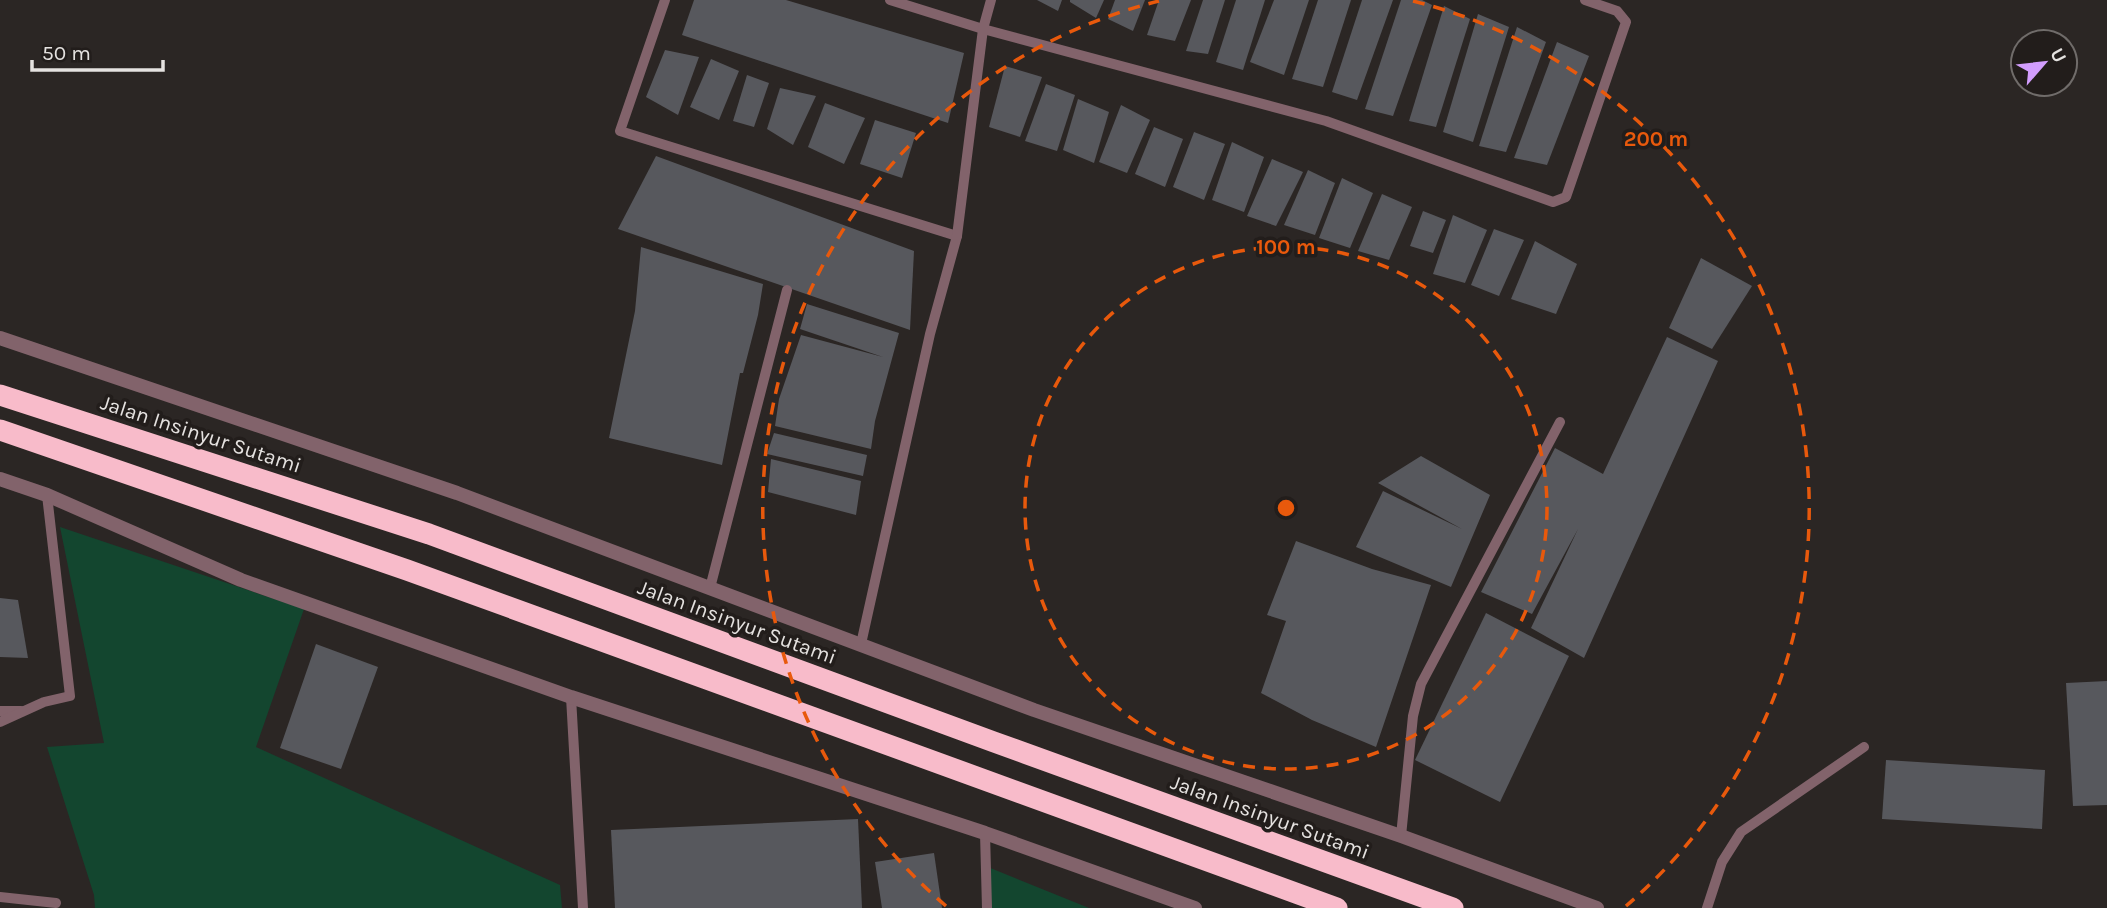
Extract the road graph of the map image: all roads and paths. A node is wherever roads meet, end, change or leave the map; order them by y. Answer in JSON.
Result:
{"nodes":[{"id":1,"x":665,"y":0,"type":"edge"},
{"id":2,"x":890,"y":0,"type":"edge"},
{"id":3,"x":991,"y":0,"type":"edge"},
{"id":4,"x":1585,"y":0,"type":"edge"},
{"id":5,"x":983,"y":29,"type":"junction"},
{"id":6,"x":957,"y":236,"type":"junction"},
{"id":7,"x":787,"y":290,"type":"dead end"},
{"id":8,"x":0,"y":338,"type":"edge"},
{"id":9,"x":1,"y":395,"type":"edge"},
{"id":10,"x":1560,"y":422,"type":"dead end"},
{"id":11,"x":0,"y":430,"type":"edge"},
{"id":12,"x":0,"y":479,"type":"edge"},
{"id":13,"x":47,"y":495,"type":"junction"},
{"id":14,"x":710,"y":588,"type":"junction"},
{"id":15,"x":861,"y":644,"type":"junction"},
{"id":16,"x":571,"y":697,"type":"junction"},
{"id":17,"x":0,"y":710,"type":"edge"},
{"id":18,"x":25,"y":711,"type":"junction"},
{"id":19,"x":0,"y":722,"type":"edge"},
{"id":20,"x":1864,"y":747,"type":"dead end"},
{"id":21,"x":985,"y":833,"type":"junction"},
{"id":22,"x":1401,"y":836,"type":"junction"},
{"id":23,"x":0,"y":897,"type":"edge"},
{"id":24,"x":56,"y":903,"type":"dead end"},
{"id":25,"x":583,"y":908,"type":"edge"},
{"id":26,"x":987,"y":908,"type":"edge"},
{"id":27,"x":1195,"y":908,"type":"edge"},
{"id":28,"x":1337,"y":908,"type":"edge"},
{"id":29,"x":1453,"y":908,"type":"edge"},
{"id":30,"x":1597,"y":908,"type":"edge"},
{"id":31,"x":1707,"y":908,"type":"edge"}],
"edges":[{"from":1,"to":6,"type":"lane"},
{"from":2,"to":5,"type":"lane"},
{"from":3,"to":5,"type":"lane"},
{"from":4,"to":5,"type":"lane"},
{"from":5,"to":6,"type":"lane"},
{"from":6,"to":15,"type":"lane"},
{"from":7,"to":14,"type":"lane"},
{"from":8,"to":14,"type":"street"},
{"from":9,"to":29,"type":"highway","name":"Jalan Insinyur Sutami"},
{"from":10,"to":22,"type":"lane"},
{"from":11,"to":28,"type":"highway"},
{"from":12,"to":13,"type":"street"},
{"from":13,"to":16,"type":"street"},
{"from":13,"to":18,"type":"lane"},
{"from":14,"to":15,"type":"street"},
{"from":15,"to":22,"type":"street"},
{"from":16,"to":21,"type":"street"},
{"from":16,"to":25,"type":"lane"},
{"from":17,"to":18,"type":"lane"},
{"from":18,"to":19,"type":"lane"},
{"from":20,"to":31,"type":"lane"},
{"from":21,"to":26,"type":"lane"},
{"from":21,"to":27,"type":"street"},
{"from":22,"to":30,"type":"street"},
{"from":23,"to":24,"type":"lane"}]}
